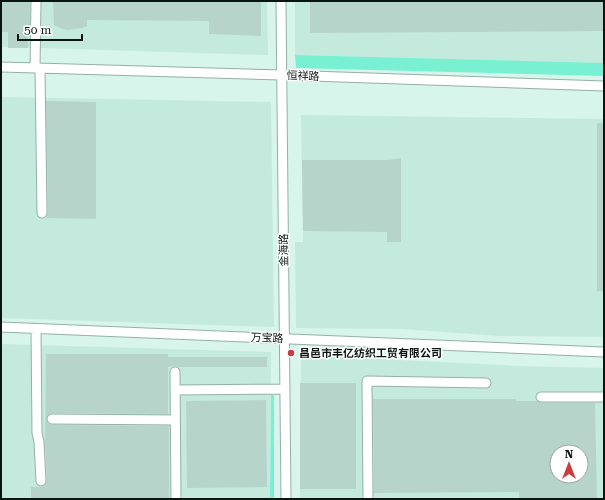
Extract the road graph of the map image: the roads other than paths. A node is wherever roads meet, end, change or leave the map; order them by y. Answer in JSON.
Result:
{"nodes":[{"id":1,"x":36,"y":1,"type":"edge"},
{"id":2,"x":281,"y":1,"type":"edge"},
{"id":3,"x":1,"y":67,"type":"edge"},
{"id":4,"x":38,"y":68,"type":"junction"},
{"id":5,"x":281,"y":75,"type":"junction"},
{"id":6,"x":604,"y":86,"type":"edge"},
{"id":7,"x":42,"y":213,"type":"dead end"},
{"id":8,"x":1,"y":327,"type":"edge"},
{"id":9,"x":36,"y":329,"type":"junction"},
{"id":10,"x":285,"y":339,"type":"junction"},
{"id":11,"x":604,"y":352,"type":"edge"},
{"id":12,"x":175,"y":372,"type":"dead end"},
{"id":13,"x":486,"y":383,"type":"dead end"},
{"id":14,"x":285,"y":389,"type":"junction"},
{"id":15,"x":175,"y":390,"type":"junction"},
{"id":16,"x":541,"y":397,"type":"dead end"},
{"id":17,"x":604,"y":398,"type":"edge"},
{"id":18,"x":52,"y":419,"type":"dead end"},
{"id":19,"x":175,"y":420,"type":"junction"},
{"id":20,"x":40,"y":481,"type":"dead end"},
{"id":21,"x":176,"y":499,"type":"edge"},
{"id":22,"x":286,"y":499,"type":"edge"},
{"id":23,"x":368,"y":499,"type":"edge"}],
"edges":[{"from":1,"to":4,"type":"street"},
{"from":2,"to":5,"type":"street","name":"金海路"},
{"from":3,"to":4,"type":"street","name":"恒祥路"},
{"from":4,"to":5,"type":"street","name":"恒祥路"},
{"from":4,"to":7,"type":"street"},
{"from":5,"to":6,"type":"street","name":"恒祥路"},
{"from":5,"to":10,"type":"street","name":"金海路"},
{"from":8,"to":9,"type":"street","name":"万宝路"},
{"from":9,"to":10,"type":"street","name":"万宝路"},
{"from":9,"to":20,"type":"street"},
{"from":10,"to":11,"type":"street","name":"万宝路"},
{"from":10,"to":14,"type":"street","name":"金海路"},
{"from":12,"to":15,"type":"street"},
{"from":13,"to":23,"type":"street"},
{"from":14,"to":15,"type":"street"},
{"from":14,"to":22,"type":"street","name":"金海路"},
{"from":15,"to":19,"type":"street"},
{"from":16,"to":17,"type":"street"},
{"from":18,"to":19,"type":"street"},
{"from":19,"to":21,"type":"street"}]}
